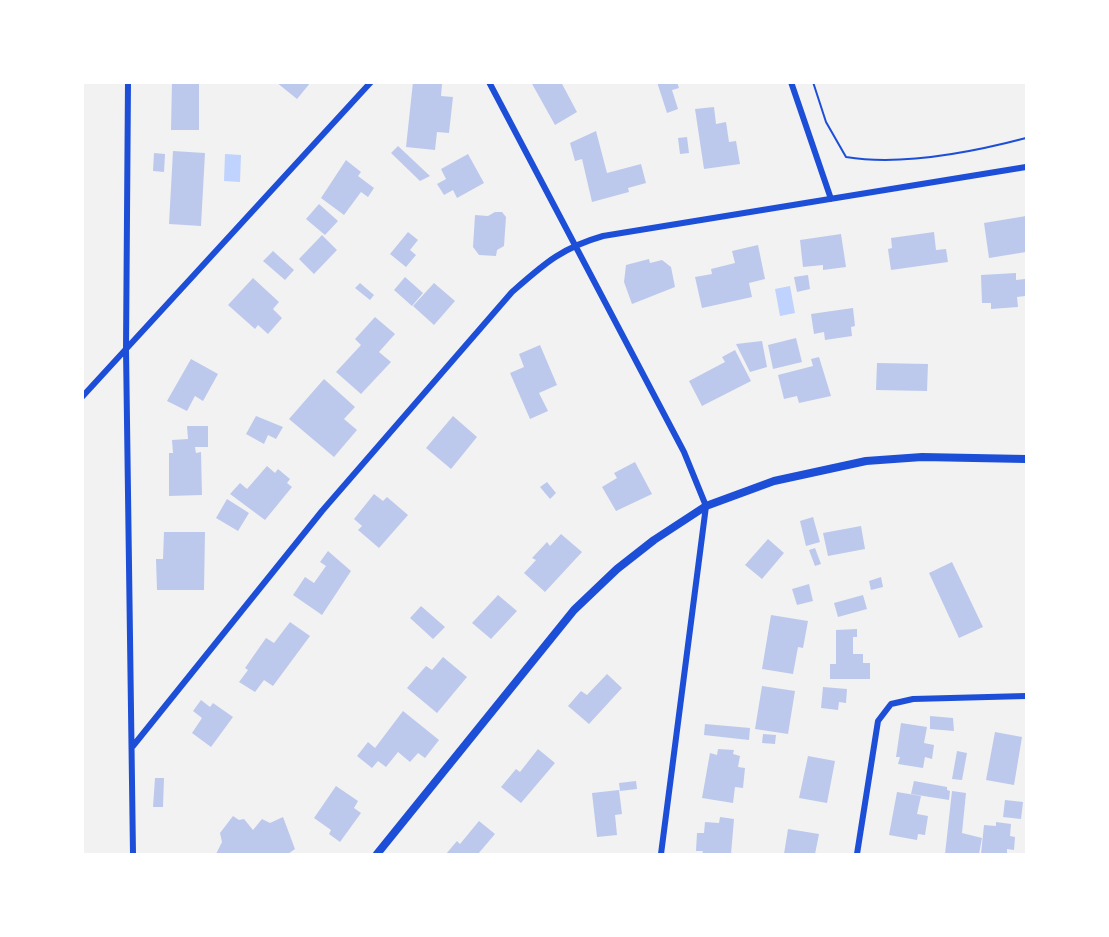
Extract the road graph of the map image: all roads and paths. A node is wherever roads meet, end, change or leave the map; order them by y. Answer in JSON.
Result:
{"nodes":[{"id":1,"x":128,"y":82,"type":"edge"},
{"id":2,"x":371,"y":82,"type":"edge"},
{"id":3,"x":489,"y":82,"type":"edge"},
{"id":4,"x":791,"y":82,"type":"edge"},
{"id":5,"x":813,"y":82,"type":"edge"},
{"id":6,"x":1026,"y":138,"type":"edge"},
{"id":7,"x":1026,"y":166,"type":"edge"},
{"id":8,"x":831,"y":199,"type":"junction"},
{"id":9,"x":573,"y":245,"type":"junction"},
{"id":10,"x":126,"y":349,"type":"junction"},
{"id":11,"x":82,"y":398,"type":"edge"},
{"id":12,"x":1026,"y":459,"type":"edge"},
{"id":13,"x":706,"y":506,"type":"junction"},
{"id":14,"x":1026,"y":696,"type":"edge"},
{"id":15,"x":133,"y":746,"type":"junction"},
{"id":16,"x":133,"y":855,"type":"edge"},
{"id":17,"x":377,"y":855,"type":"edge"},
{"id":18,"x":661,"y":855,"type":"edge"},
{"id":19,"x":857,"y":855,"type":"edge"}],
"edges":[{"from":1,"to":10,"type":"street"},
{"from":2,"to":10,"type":"street"},
{"from":3,"to":9,"type":"street"},
{"from":4,"to":8,"type":"street"},
{"from":5,"to":6,"type":"path"},
{"from":7,"to":8,"type":"street"},
{"from":8,"to":9,"type":"street"},
{"from":9,"to":13,"type":"street"},
{"from":9,"to":15,"type":"street"},
{"from":10,"to":11,"type":"street"},
{"from":10,"to":15,"type":"street"},
{"from":12,"to":13,"type":"street"},
{"from":13,"to":17,"type":"street"},
{"from":13,"to":18,"type":"street"},
{"from":14,"to":19,"type":"street"},
{"from":15,"to":16,"type":"street"}]}
